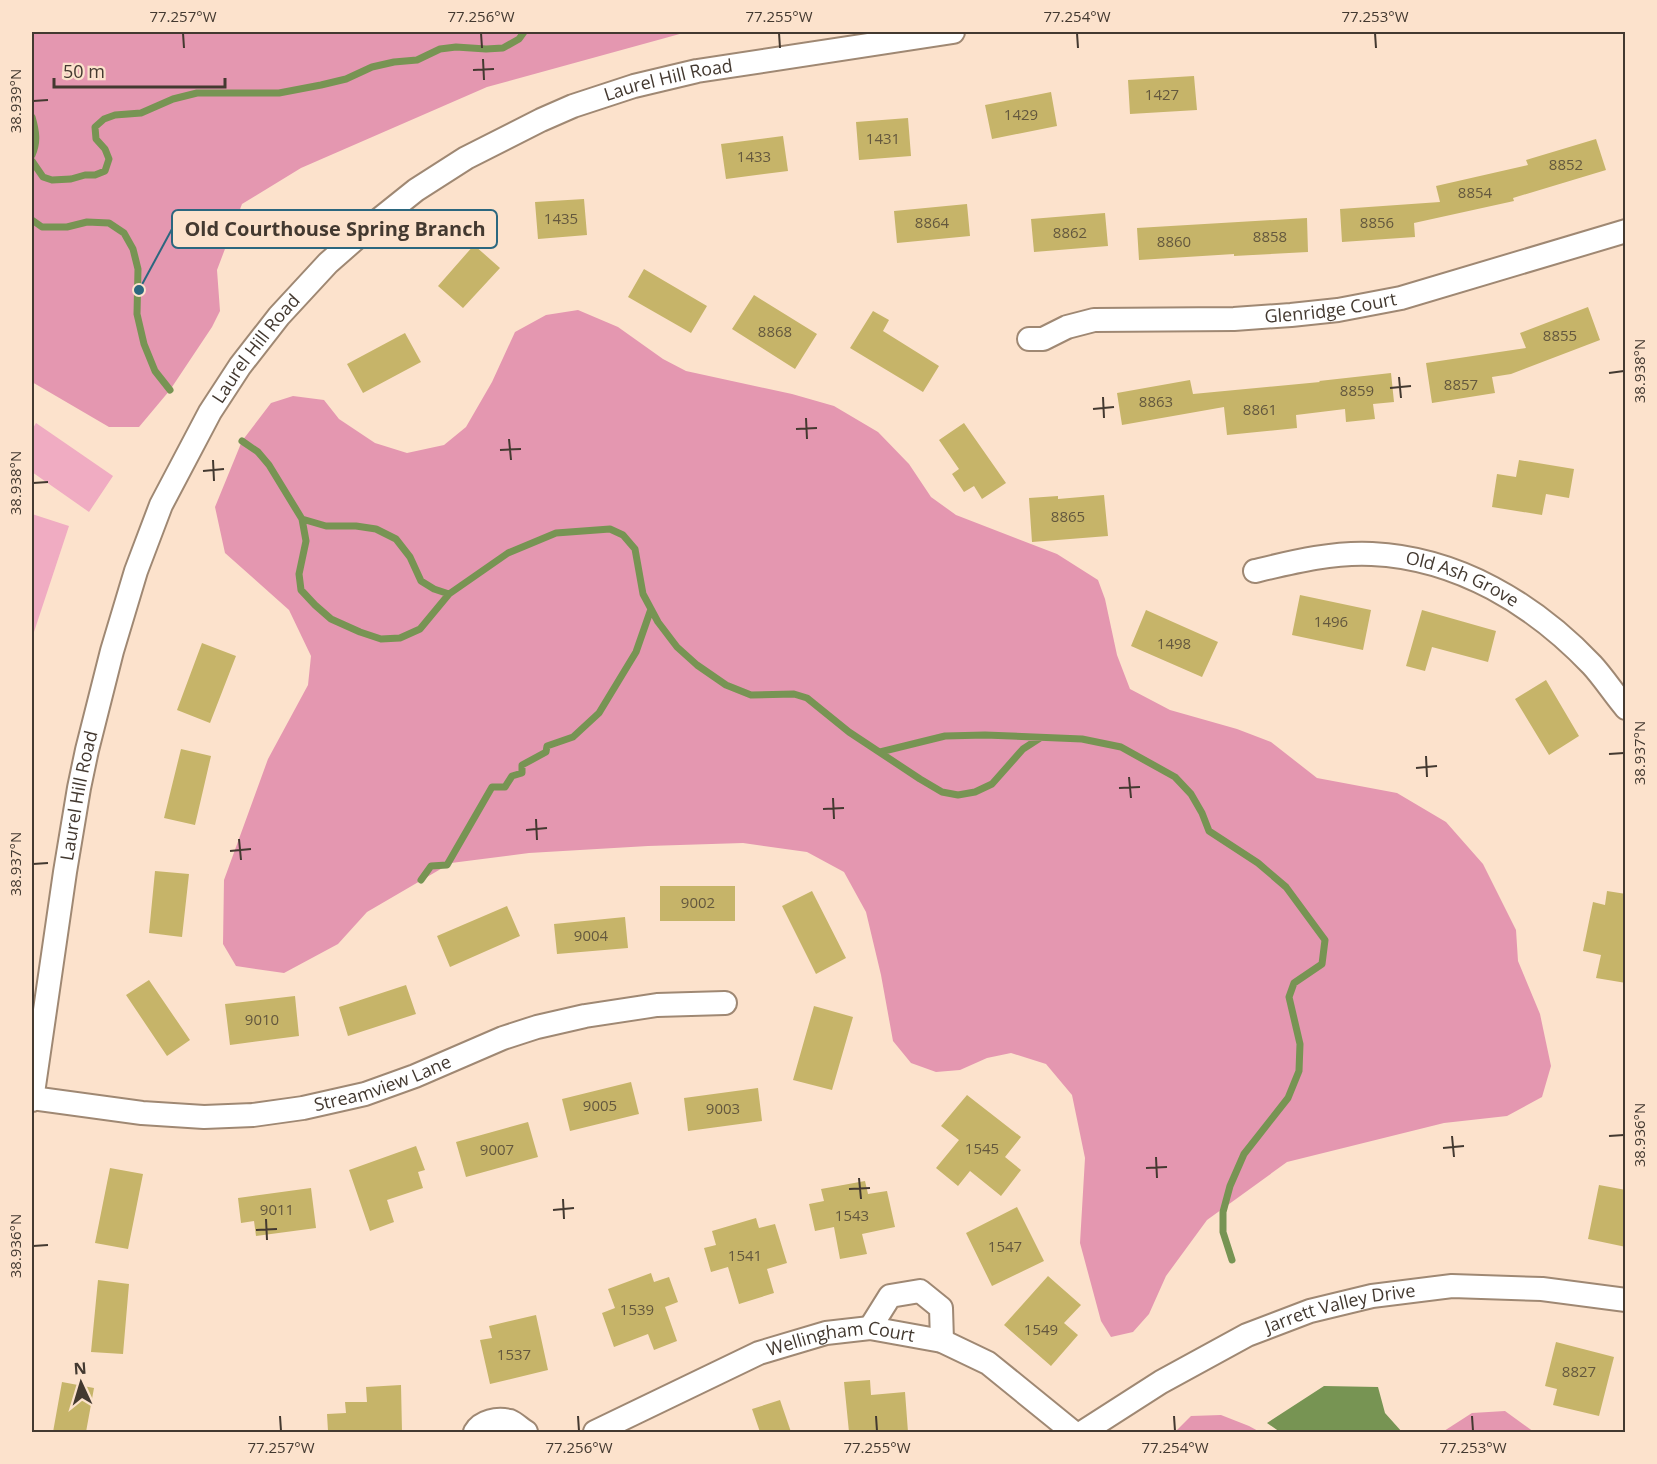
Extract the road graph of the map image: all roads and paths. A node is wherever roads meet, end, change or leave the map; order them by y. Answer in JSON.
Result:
{"nodes":[{"id":1,"x":953,"y":32,"type":"edge"},
{"id":2,"x":1626,"y":231,"type":"edge"},
{"id":3,"x":1029,"y":339,"type":"dead end"},
{"id":4,"x":1255,"y":571,"type":"dead end"},
{"id":5,"x":1626,"y":708,"type":"edge"},
{"id":6,"x":725,"y":1003,"type":"dead end"},
{"id":7,"x":32,"y":1099,"type":"edge"},
{"id":8,"x":1626,"y":1300,"type":"edge"},
{"id":9,"x":870,"y":1328,"type":"junction"},
{"id":10,"x":942,"y":1341,"type":"junction"},
{"id":11,"x":474,"y":1432,"type":"edge"},
{"id":12,"x":526,"y":1432,"type":"edge"},
{"id":13,"x":595,"y":1432,"type":"edge"},
{"id":14,"x":1073,"y":1432,"type":"edge"},
{"id":15,"x":1083,"y":1432,"type":"edge"}],
"edges":[{"from":1,"to":7,"type":"street","name":"Laurel Hill Road"},
{"from":2,"to":3,"type":"street","name":"Glenridge Court"},
{"from":4,"to":5,"type":"street","name":"Old Ash Grove"},
{"from":6,"to":7,"type":"street","name":"Streamview Lane"},
{"from":8,"to":15,"type":"street","name":"Jarrett Valley Drive"},
{"from":9,"to":10,"type":"street","name":"Wellingham Court"},
{"from":9,"to":10,"type":"street"},
{"from":9,"to":13,"type":"street","name":"Wellingham Court"},
{"from":10,"to":14,"type":"street","name":"Wellingham Court"},
{"from":11,"to":12,"type":"street"}]}
